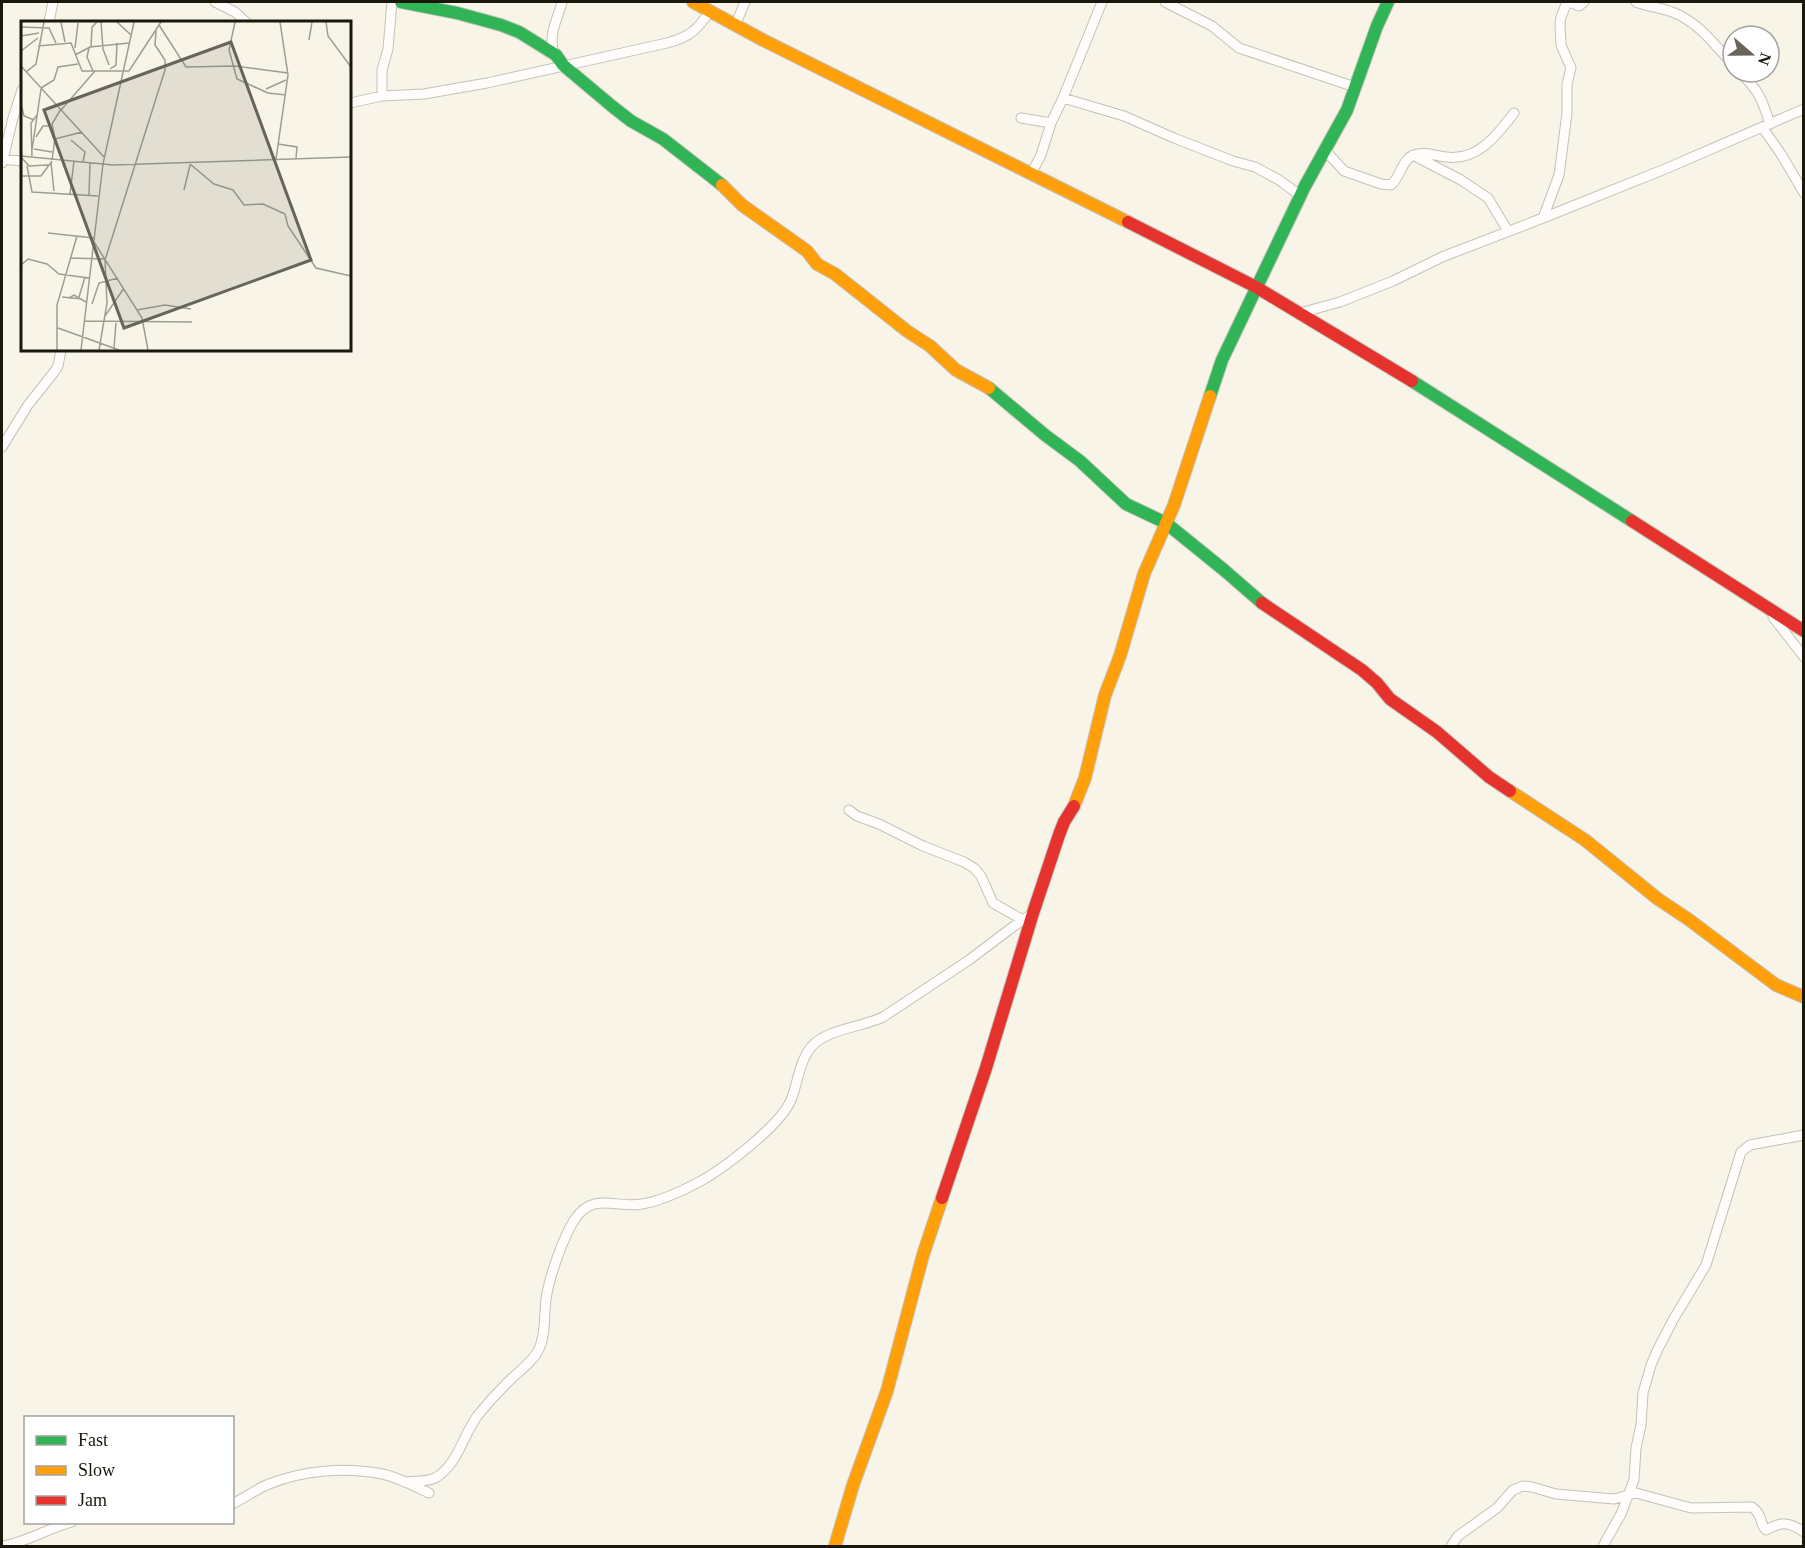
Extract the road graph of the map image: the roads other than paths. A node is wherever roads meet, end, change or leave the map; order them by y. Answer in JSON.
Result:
{"nodes":[{"id":1,"x":53,"y":2,"type":"edge"},
{"id":2,"x":215,"y":2,"type":"edge"},
{"id":3,"x":392,"y":2,"type":"edge"},
{"id":4,"x":401,"y":2,"type":"edge"},
{"id":5,"x":562,"y":2,"type":"edge"},
{"id":6,"x":693,"y":2,"type":"edge"},
{"id":7,"x":746,"y":2,"type":"edge"},
{"id":8,"x":1102,"y":2,"type":"edge"},
{"id":9,"x":1165,"y":2,"type":"edge"},
{"id":10,"x":1388,"y":2,"type":"edge"},
{"id":11,"x":1568,"y":2,"type":"edge"},
{"id":12,"x":1584,"y":2,"type":"edge"},
{"id":13,"x":1635,"y":2,"type":"edge"},
{"id":14,"x":1676,"y":2,"type":"edge"},
{"id":15,"x":710,"y":11,"type":"junction"},
{"id":16,"x":1670,"y":11,"type":"junction"},
{"id":17,"x":49,"y":21,"type":"edge"},
{"id":18,"x":245,"y":21,"type":"edge"},
{"id":19,"x":735,"y":26,"type":"junction"},
{"id":20,"x":1721,"y":51,"type":"edge"},
{"id":21,"x":554,"y":54,"type":"junction"},
{"id":22,"x":563,"y":65,"type":"junction"},
{"id":23,"x":1752,"y":84,"type":"edge"},
{"id":24,"x":1355,"y":87,"type":"junction"},
{"id":25,"x":21,"y":93,"type":"edge"},
{"id":26,"x":382,"y":96,"type":"junction"},
{"id":27,"x":1063,"y":98,"type":"junction"},
{"id":28,"x":351,"y":103,"type":"edge"},
{"id":29,"x":1803,"y":109,"type":"edge"},
{"id":30,"x":1514,"y":113,"type":"dead end"},
{"id":31,"x":1021,"y":117,"type":"dead end"},
{"id":32,"x":1051,"y":123,"type":"junction"},
{"id":33,"x":1766,"y":126,"type":"junction"},
{"id":34,"x":1324,"y":149,"type":"junction"},
{"id":35,"x":1413,"y":155,"type":"junction"},
{"id":36,"x":2,"y":160,"type":"edge"},
{"id":37,"x":21,"y":161,"type":"edge"},
{"id":38,"x":1031,"y":174,"type":"junction"},
{"id":39,"x":1803,"y":193,"type":"edge"},
{"id":40,"x":1301,"y":196,"type":"junction"},
{"id":41,"x":1544,"y":218,"type":"junction"},
{"id":42,"x":1508,"y":231,"type":"junction"},
{"id":43,"x":1256,"y":287,"type":"junction"},
{"id":44,"x":1300,"y":314,"type":"junction"},
{"id":45,"x":61,"y":351,"type":"edge"},
{"id":46,"x":2,"y":447,"type":"edge"},
{"id":47,"x":1166,"y":523,"type":"junction"},
{"id":48,"x":1766,"y":608,"type":"junction"},
{"id":49,"x":1803,"y":631,"type":"edge"},
{"id":50,"x":1800,"y":650,"type":"edge"},
{"id":51,"x":1803,"y":657,"type":"edge"},
{"id":52,"x":849,"y":810,"type":"dead end"},
{"id":53,"x":1028,"y":916,"type":"junction"},
{"id":54,"x":1803,"y":997,"type":"edge"},
{"id":55,"x":1803,"y":1135,"type":"edge"},
{"id":56,"x":404,"y":1482,"type":"junction"},
{"id":57,"x":429,"y":1493,"type":"dead end"},
{"id":58,"x":1628,"y":1495,"type":"junction"},
{"id":59,"x":234,"y":1503,"type":"edge"},
{"id":60,"x":66,"y":1524,"type":"edge"},
{"id":61,"x":1803,"y":1532,"type":"edge"},
{"id":62,"x":2,"y":1545,"type":"edge"},
{"id":63,"x":835,"y":1546,"type":"edge"},
{"id":64,"x":1451,"y":1546,"type":"edge"},
{"id":65,"x":1603,"y":1546,"type":"edge"}],
"edges":[{"from":1,"to":17,"type":"street"},
{"from":2,"to":18,"type":"street"},
{"from":3,"to":26,"type":"street"},
{"from":4,"to":21,"type":"main road"},
{"from":5,"to":21,"type":"street"},
{"from":6,"to":15,"type":"main road"},
{"from":7,"to":19,"type":"street"},
{"from":8,"to":27,"type":"street"},
{"from":9,"to":24,"type":"street"},
{"from":10,"to":24,"type":"main road"},
{"from":11,"to":12,"type":"street"},
{"from":11,"to":41,"type":"street"},
{"from":13,"to":16,"type":"street"},
{"from":14,"to":16,"type":"street"},
{"from":15,"to":19,"type":"main road"},
{"from":15,"to":22,"type":"street"},
{"from":16,"to":20,"type":"street"},
{"from":19,"to":38,"type":"main road"},
{"from":21,"to":22,"type":"main road"},
{"from":22,"to":26,"type":"street"},
{"from":22,"to":47,"type":"main road"},
{"from":23,"to":33,"type":"street"},
{"from":24,"to":34,"type":"main road"},
{"from":25,"to":36,"type":"street"},
{"from":26,"to":28,"type":"street"},
{"from":27,"to":32,"type":"street"},
{"from":27,"to":40,"type":"street"},
{"from":29,"to":33,"type":"street"},
{"from":30,"to":35,"type":"street"},
{"from":31,"to":32,"type":"street"},
{"from":32,"to":38,"type":"street"},
{"from":33,"to":39,"type":"street"},
{"from":33,"to":41,"type":"street"},
{"from":34,"to":35,"type":"street"},
{"from":34,"to":40,"type":"main road"},
{"from":35,"to":42,"type":"street"},
{"from":36,"to":37,"type":"street"},
{"from":38,"to":43,"type":"main road"},
{"from":40,"to":43,"type":"main road"},
{"from":41,"to":42,"type":"street"},
{"from":42,"to":44,"type":"street"},
{"from":43,"to":44,"type":"main road"},
{"from":43,"to":47,"type":"main road"},
{"from":44,"to":48,"type":"main road"},
{"from":45,"to":46,"type":"street"},
{"from":47,"to":53,"type":"main road"},
{"from":47,"to":54,"type":"main road"},
{"from":48,"to":49,"type":"main road"},
{"from":48,"to":50,"type":"street"},
{"from":50,"to":51,"type":"street"},
{"from":52,"to":53,"type":"street"},
{"from":53,"to":56,"type":"street"},
{"from":53,"to":63,"type":"main road"},
{"from":55,"to":58,"type":"street"},
{"from":56,"to":57,"type":"street"},
{"from":56,"to":59,"type":"street"},
{"from":58,"to":61,"type":"street"},
{"from":58,"to":64,"type":"street"},
{"from":58,"to":65,"type":"street"},
{"from":60,"to":62,"type":"street"}]}
